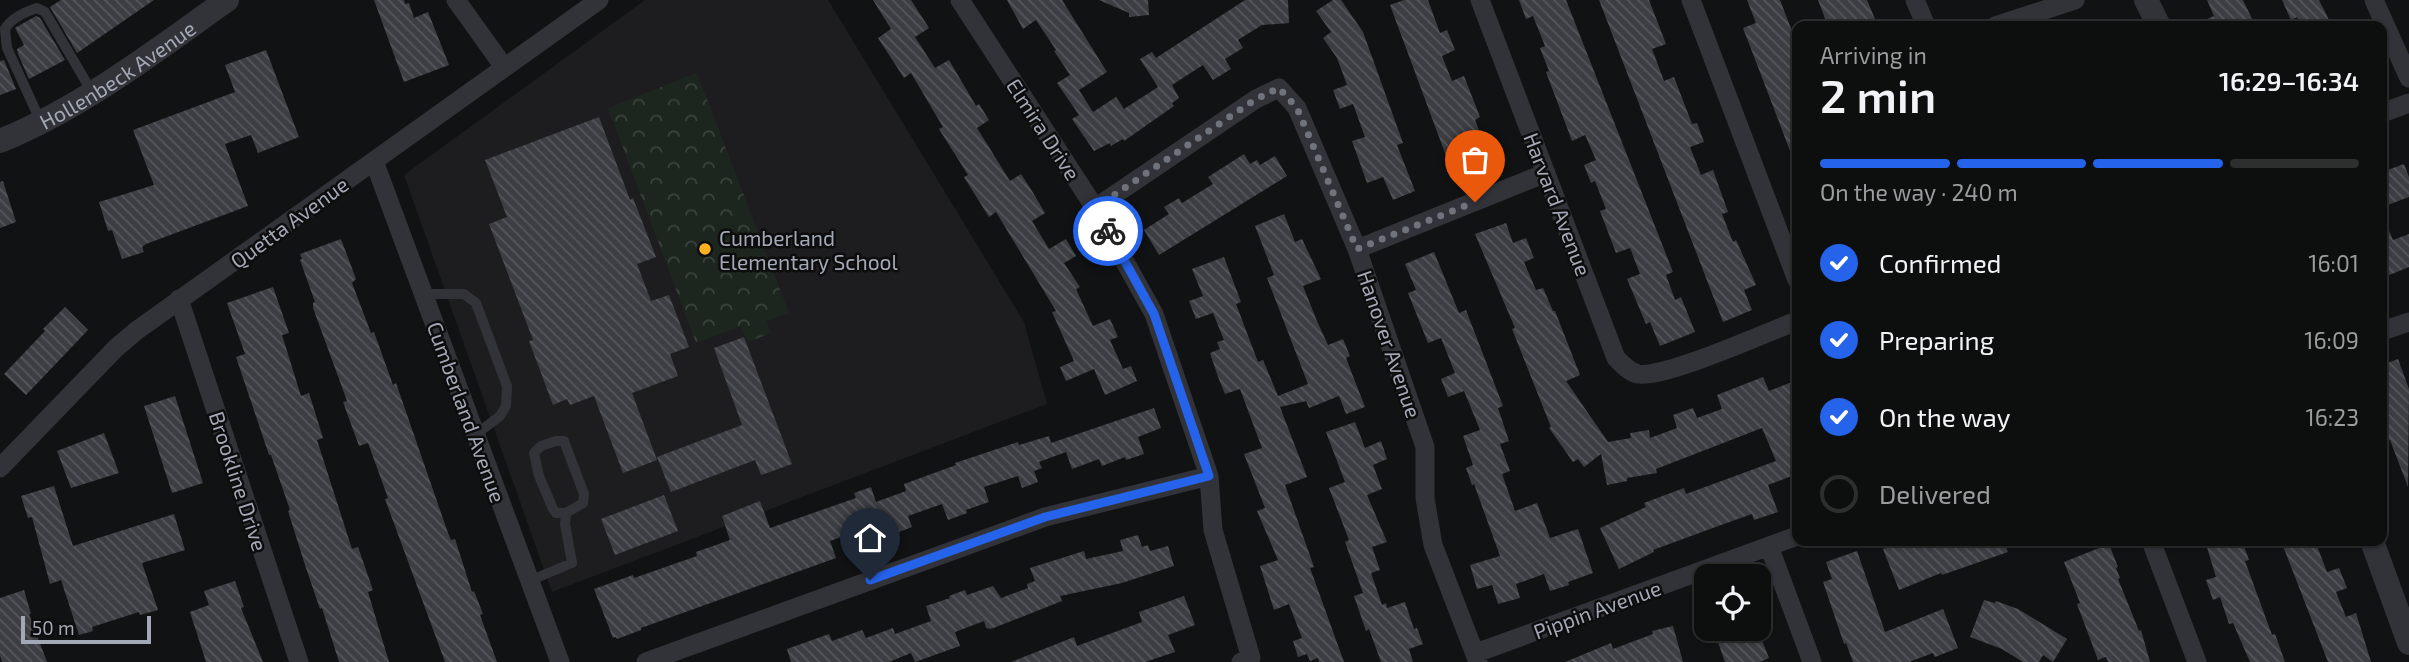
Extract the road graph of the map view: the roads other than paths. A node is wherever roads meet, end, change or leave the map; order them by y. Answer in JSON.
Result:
{"nodes":[{"id":1,"x":227,"y":0,"type":"edge"},
{"id":2,"x":456,"y":0,"type":"edge"},
{"id":3,"x":599,"y":0,"type":"edge"},
{"id":4,"x":960,"y":0,"type":"edge"},
{"id":5,"x":1480,"y":0,"type":"edge"},
{"id":6,"x":1691,"y":0,"type":"edge"},
{"id":7,"x":1915,"y":0,"type":"edge"},
{"id":8,"x":2075,"y":0,"type":"edge"},
{"id":9,"x":2146,"y":0,"type":"edge"},
{"id":10,"x":2374,"y":0,"type":"edge"},
{"id":11,"x":1924,"y":21,"type":"edge"},
{"id":12,"x":2010,"y":21,"type":"edge"},
{"id":13,"x":2156,"y":21,"type":"edge"},
{"id":14,"x":2383,"y":21,"type":"edge"},
{"id":15,"x":2387,"y":29,"type":"edge"},
{"id":16,"x":504,"y":67,"type":"junction"},
{"id":17,"x":2409,"y":78,"type":"edge"},
{"id":18,"x":92,"y":93,"type":"junction"},
{"id":19,"x":2409,"y":103,"type":"edge"},
{"id":20,"x":2387,"y":111,"type":"edge"},
{"id":21,"x":41,"y":122,"type":"junction"},
{"id":22,"x":0,"y":141,"type":"edge"},
{"id":23,"x":374,"y":161,"type":"junction"},
{"id":24,"x":1546,"y":173,"type":"junction"},
{"id":25,"x":1095,"y":208,"type":"junction"},
{"id":26,"x":1357,"y":249,"type":"junction"},
{"id":27,"x":1792,"y":267,"type":"edge"},
{"id":28,"x":423,"y":294,"type":"junction"},
{"id":29,"x":179,"y":299,"type":"junction"},
{"id":30,"x":2409,"y":322,"type":"edge"},
{"id":31,"x":1792,"y":323,"type":"edge"},
{"id":32,"x":2387,"y":329,"type":"edge"},
{"id":33,"x":475,"y":435,"type":"junction"},
{"id":34,"x":0,"y":468,"type":"edge"},
{"id":35,"x":1209,"y":476,"type":"junction"},
{"id":36,"x":566,"y":513,"type":"junction"},
{"id":37,"x":1792,"y":538,"type":"edge"},
{"id":38,"x":1769,"y":546,"type":"junction"},
{"id":39,"x":2153,"y":546,"type":"edge"},
{"id":40,"x":2374,"y":546,"type":"edge"},
{"id":41,"x":529,"y":581,"type":"junction"},
{"id":42,"x":2409,"y":643,"type":"edge"},
{"id":43,"x":1477,"y":657,"type":"edge"},
{"id":44,"x":1246,"y":660,"type":"edge"},
{"id":45,"x":299,"y":662,"type":"edge"},
{"id":46,"x":560,"y":662,"type":"edge"},
{"id":47,"x":646,"y":662,"type":"edge"},
{"id":48,"x":1812,"y":662,"type":"edge"},
{"id":49,"x":2197,"y":662,"type":"edge"}],
"edges":[{"from":1,"to":18,"type":"street","name":"Hollenbeck Avenue"},
{"from":2,"to":16,"type":"street"},
{"from":3,"to":16,"type":"street","name":"Quetta Avenue"},
{"from":4,"to":25,"type":"street","name":"Elmira Drive"},
{"from":5,"to":24,"type":"street","name":"Harvard Avenue"},
{"from":6,"to":27,"type":"street"},
{"from":7,"to":11,"type":"street"},
{"from":8,"to":12,"type":"street"},
{"from":9,"to":13,"type":"street"},
{"from":10,"to":14,"type":"street"},
{"from":15,"to":17,"type":"street"},
{"from":16,"to":23,"type":"street","name":"Quetta Avenue"},
{"from":18,"to":21,"type":"street","name":"Hollenbeck Avenue"},
{"from":18,"to":21,"type":"lane"},
{"from":19,"to":20,"type":"street"},
{"from":21,"to":22,"type":"street","name":"Hollenbeck Avenue"},
{"from":23,"to":28,"type":"street","name":"Cumberland Avenue"},
{"from":23,"to":29,"type":"street","name":"Quetta Avenue"},
{"from":24,"to":26,"type":"street"},
{"from":24,"to":31,"type":"street","name":"Harvard Avenue"},
{"from":25,"to":26,"type":"street","name":"Hanover Avenue"},
{"from":25,"to":35,"type":"street","name":"Elmira Drive"},
{"from":26,"to":43,"type":"street","name":"Hanover Avenue"},
{"from":28,"to":33,"type":"street","name":"Cumberland Avenue"},
{"from":28,"to":33,"type":"lane"},
{"from":29,"to":34,"type":"street","name":"Quetta Avenue"},
{"from":29,"to":45,"type":"street","name":"Brookline Drive"},
{"from":30,"to":32,"type":"street"},
{"from":33,"to":41,"type":"street","name":"Cumberland Avenue"},
{"from":35,"to":44,"type":"street","name":"Elmira Drive"},
{"from":35,"to":47,"type":"street"},
{"from":36,"to":36,"type":"lane"},
{"from":36,"to":41,"type":"lane"},
{"from":37,"to":38,"type":"street","name":"Pippin Avenue"},
{"from":38,"to":43,"type":"street","name":"Pippin Avenue"},
{"from":38,"to":48,"type":"street"},
{"from":39,"to":49,"type":"street"},
{"from":40,"to":42,"type":"street"},
{"from":41,"to":46,"type":"street","name":"Cumberland Avenue"}]}
